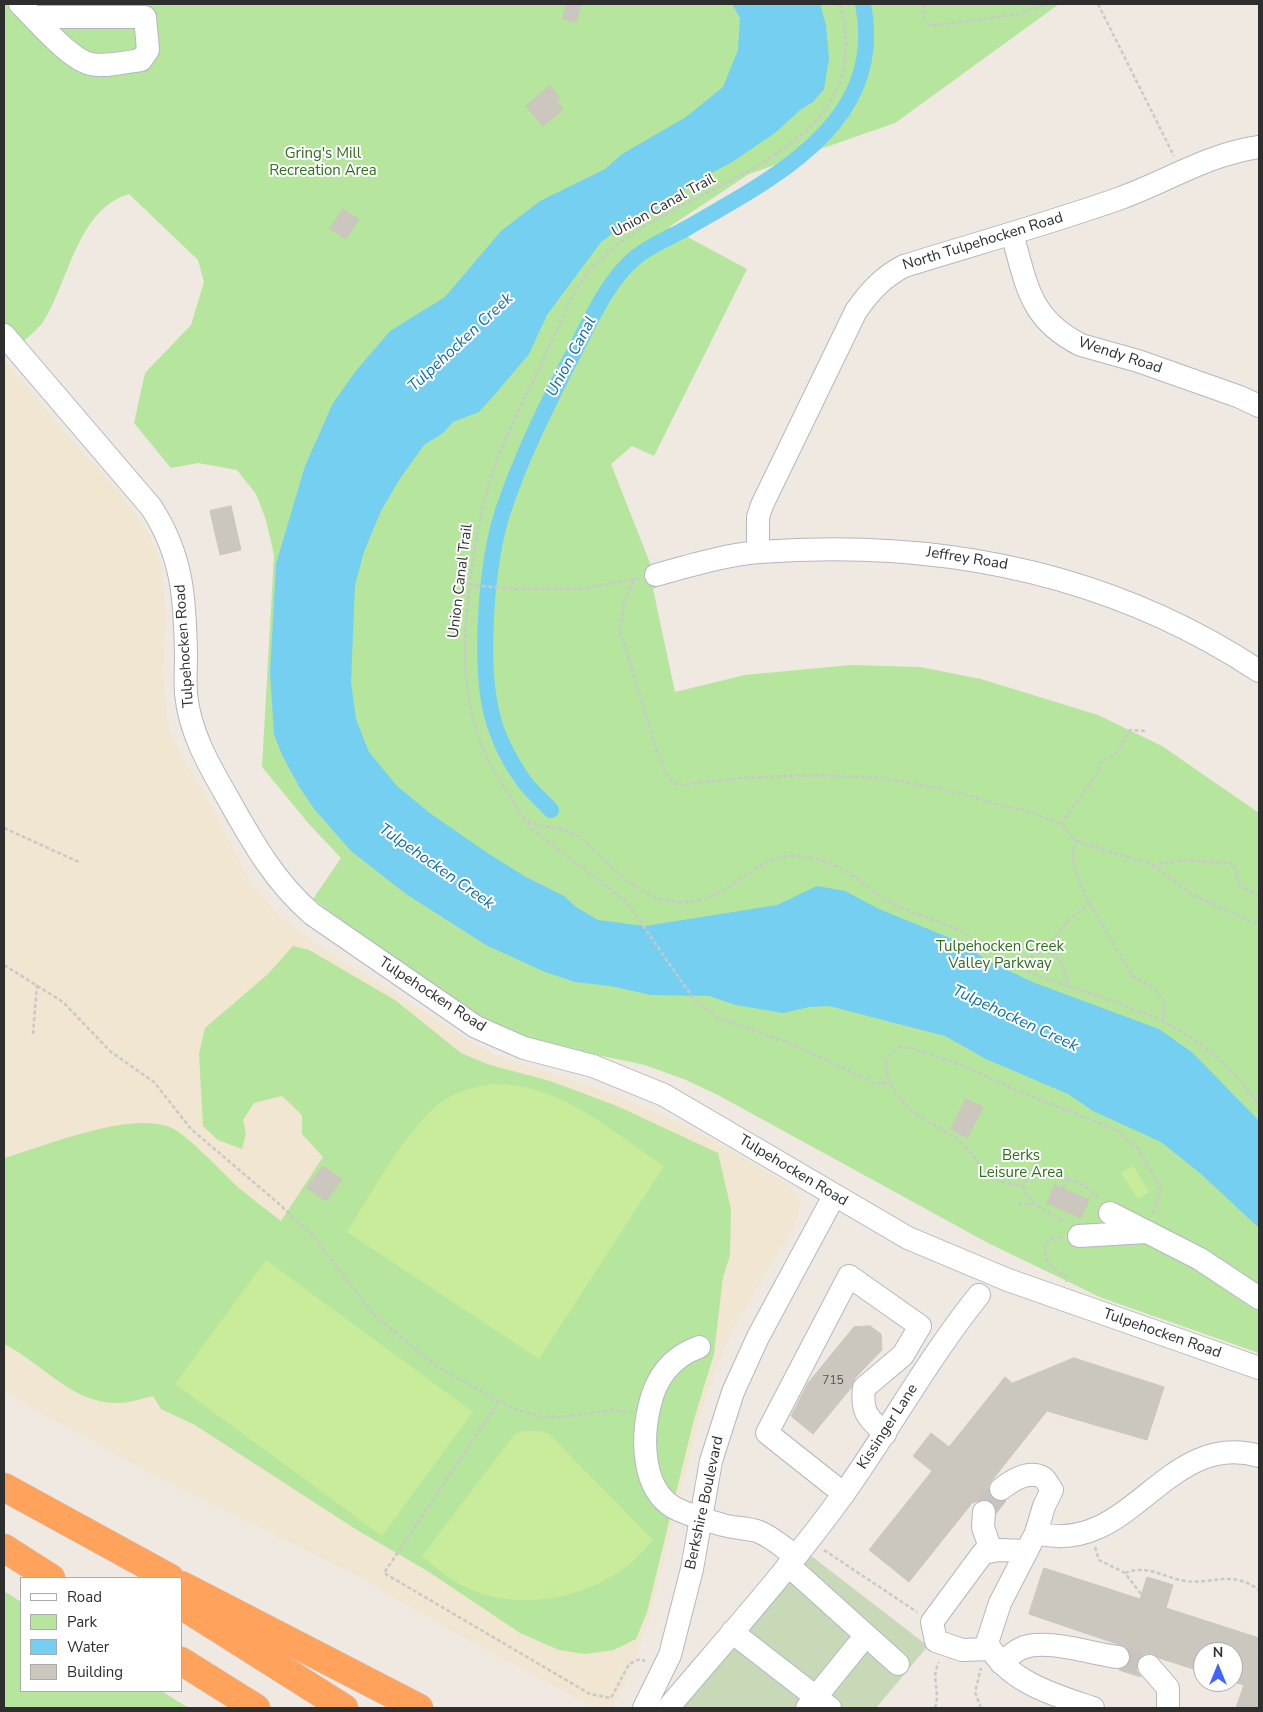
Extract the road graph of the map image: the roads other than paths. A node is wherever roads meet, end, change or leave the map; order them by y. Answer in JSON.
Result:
{"nodes":[{"id":1,"x":1259,"y":147,"type":"edge"},
{"id":2,"x":1012,"y":234,"type":"junction"},
{"id":3,"x":7,"y":348,"type":"edge"},
{"id":4,"x":1259,"y":406,"type":"edge"},
{"id":5,"x":758,"y":552,"type":"junction"},
{"id":6,"x":645,"y":577,"type":"road end"},
{"id":7,"x":1259,"y":670,"type":"edge"},
{"id":8,"x":838,"y":1199,"type":"junction"},
{"id":9,"x":1110,"y":1213,"type":"road end"},
{"id":10,"x":1147,"y":1232,"type":"junction"},
{"id":11,"x":1079,"y":1236,"type":"road end"},
{"id":12,"x":979,"y":1295,"type":"dead end"},
{"id":13,"x":1259,"y":1298,"type":"edge"},
{"id":14,"x":699,"y":1347,"type":"dead end"},
{"id":15,"x":1259,"y":1368,"type":"edge"},
{"id":16,"x":886,"y":1434,"type":"junction"},
{"id":17,"x":1259,"y":1456,"type":"edge"},
{"id":18,"x":4,"y":1487,"type":"edge"},
{"id":19,"x":1001,"y":1489,"type":"tunnel mouth"},
{"id":20,"x":4,"y":1492,"type":"edge"},
{"id":21,"x":844,"y":1494,"type":"junction"},
{"id":22,"x":984,"y":1512,"type":"tunnel mouth"},
{"id":23,"x":701,"y":1518,"type":"junction"},
{"id":24,"x":1031,"y":1542,"type":"junction"},
{"id":25,"x":4,"y":1548,"type":"edge"},
{"id":26,"x":991,"y":1551,"type":"junction"},
{"id":27,"x":797,"y":1554,"type":"junction"},
{"id":28,"x":49,"y":1577,"type":"edge"},
{"id":29,"x":138,"y":1577,"type":"edge"},
{"id":30,"x":168,"y":1577,"type":"edge"},
{"id":31,"x":182,"y":1586,"type":"edge"},
{"id":32,"x":182,"y":1606,"type":"edge"},
{"id":33,"x":732,"y":1632,"type":"junction"},
{"id":34,"x":866,"y":1635,"type":"junction"},
{"id":35,"x":996,"y":1656,"type":"junction"},
{"id":36,"x":1118,"y":1657,"type":"tunnel mouth"},
{"id":37,"x":182,"y":1662,"type":"edge"},
{"id":38,"x":897,"y":1665,"type":"dead end"},
{"id":39,"x":1149,"y":1666,"type":"tunnel mouth"},
{"id":40,"x":817,"y":1705,"type":"edge"},
{"id":41,"x":256,"y":1708,"type":"edge"},
{"id":42,"x":344,"y":1708,"type":"edge"},
{"id":43,"x":419,"y":1708,"type":"edge"},
{"id":44,"x":644,"y":1708,"type":"edge"},
{"id":45,"x":668,"y":1708,"type":"edge"},
{"id":46,"x":1093,"y":1708,"type":"edge"},
{"id":47,"x":1168,"y":1708,"type":"edge"}],
"edges":[{"from":1,"to":2,"type":"street","name":"North Tulpehocken Road"},
{"from":2,"to":4,"type":"street","name":"Wendy Road"},
{"from":2,"to":5,"type":"street","name":"North Tulpehocken Road"},
{"from":3,"to":8,"type":"street","name":"Tulpehocken Road"},
{"from":5,"to":6,"type":"street","name":"Jeffrey Road"},
{"from":5,"to":7,"type":"street","name":"Jeffrey Road"},
{"from":8,"to":15,"type":"street","name":"Tulpehocken Road"},
{"from":8,"to":23,"type":"street","name":"Berkshire Boulevard"},
{"from":9,"to":10,"type":"street"},
{"from":10,"to":11,"type":"street"},
{"from":10,"to":13,"type":"street"},
{"from":12,"to":16,"type":"street","name":"Kissinger Lane"},
{"from":14,"to":23,"type":"street"},
{"from":16,"to":21,"type":"street","name":"Kissinger Lane"},
{"from":16,"to":21,"type":"street"},
{"from":17,"to":24,"type":"street"},
{"from":18,"to":30,"type":"highway"},
{"from":19,"to":24,"type":"street"},
{"from":20,"to":29,"type":"highway"},
{"from":21,"to":27,"type":"street","name":"Kissinger Lane"},
{"from":22,"to":26,"type":"street"},
{"from":23,"to":27,"type":"street"},
{"from":23,"to":44,"type":"street","name":"Berkshire Boulevard"},
{"from":24,"to":26,"type":"street"},
{"from":24,"to":35,"type":"street"},
{"from":25,"to":28,"type":"highway"},
{"from":26,"to":35,"type":"street"},
{"from":27,"to":33,"type":"street","name":"Kissinger Lane"},
{"from":27,"to":34,"type":"street"},
{"from":31,"to":43,"type":"highway"},
{"from":32,"to":42,"type":"highway"},
{"from":33,"to":40,"type":"street"},
{"from":33,"to":45,"type":"street","name":"Kissinger Lane"},
{"from":34,"to":38,"type":"street"},
{"from":34,"to":40,"type":"street"},
{"from":35,"to":36,"type":"street"},
{"from":35,"to":46,"type":"street"},
{"from":37,"to":41,"type":"highway"},
{"from":39,"to":47,"type":"street"}]}
